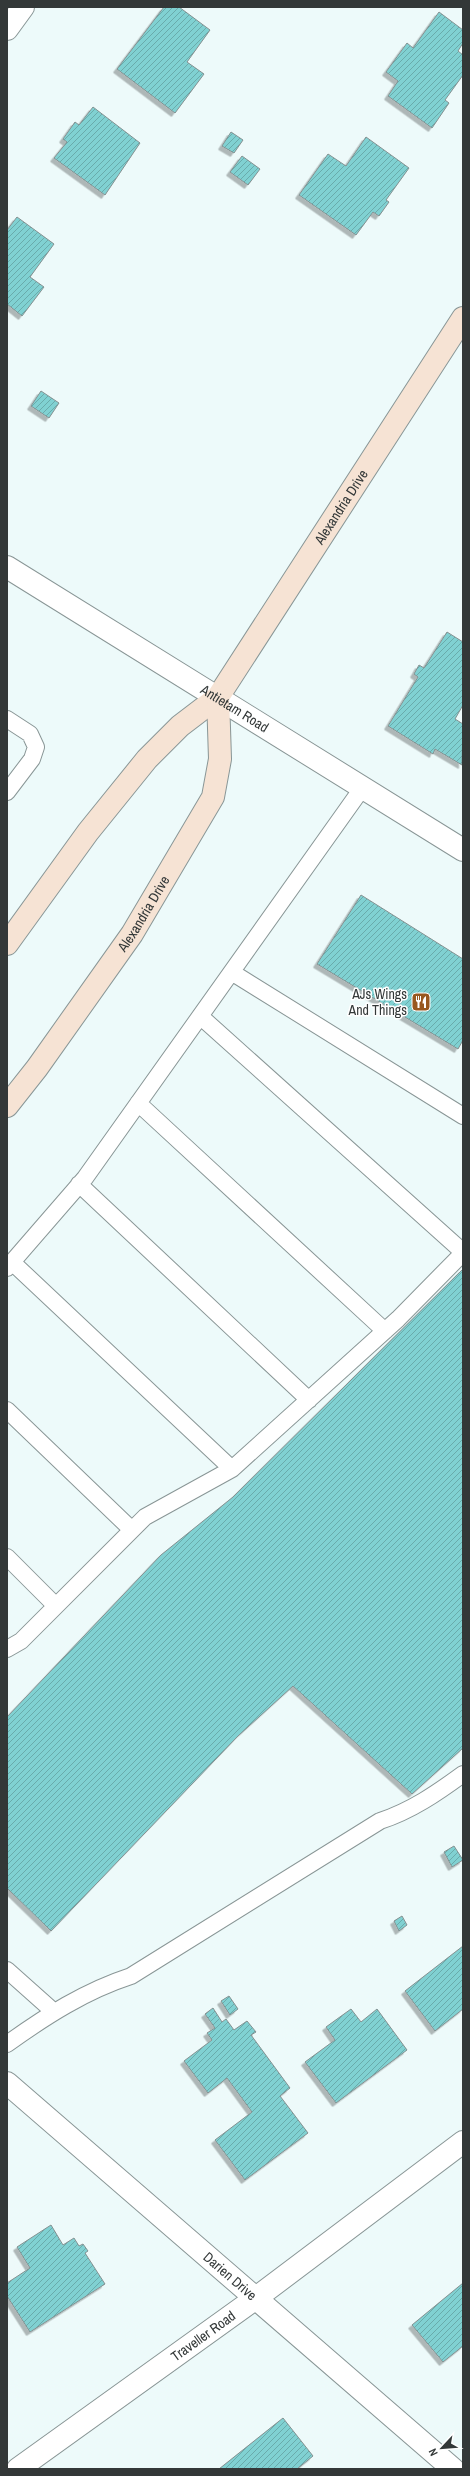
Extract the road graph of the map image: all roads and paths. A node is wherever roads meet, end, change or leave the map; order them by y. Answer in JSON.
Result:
{"nodes":[{"id":1,"x":23,"y":7,"type":"edge"},
{"id":2,"x":7,"y":29,"type":"edge"},
{"id":3,"x":463,"y":318,"type":"edge"},
{"id":4,"x":7,"y":567,"type":"edge"},
{"id":5,"x":218,"y":697,"type":"junction"},
{"id":6,"x":7,"y":719,"type":"edge"},
{"id":7,"x":363,"y":787,"type":"junction"},
{"id":8,"x":7,"y":792,"type":"edge"},
{"id":9,"x":463,"y":850,"type":"edge"},
{"id":10,"x":7,"y":944,"type":"edge"},
{"id":11,"x":233,"y":973,"type":"junction"},
{"id":12,"x":200,"y":1016,"type":"junction"},
{"id":13,"x":138,"y":1103,"type":"junction"},
{"id":14,"x":7,"y":1106,"type":"edge"},
{"id":15,"x":463,"y":1116,"type":"edge"},
{"id":16,"x":80,"y":1184,"type":"junction"},
{"id":17,"x":463,"y":1252,"type":"edge"},
{"id":18,"x":9,"y":1265,"type":"edge"},
{"id":19,"x":385,"y":1331,"type":"junction"},
{"id":20,"x":309,"y":1400,"type":"junction"},
{"id":21,"x":7,"y":1410,"type":"edge"},
{"id":22,"x":232,"y":1469,"type":"junction"},
{"id":23,"x":132,"y":1530,"type":"junction"},
{"id":24,"x":7,"y":1557,"type":"edge"},
{"id":25,"x":56,"y":1606,"type":"junction"},
{"id":26,"x":7,"y":1649,"type":"edge"},
{"id":27,"x":463,"y":1774,"type":"edge"},
{"id":28,"x":7,"y":1970,"type":"edge"},
{"id":29,"x":53,"y":2011,"type":"junction"},
{"id":30,"x":7,"y":2044,"type":"edge"},
{"id":31,"x":7,"y":2083,"type":"edge"},
{"id":32,"x":463,"y":2142,"type":"edge"},
{"id":33,"x":256,"y":2298,"type":"junction"},
{"id":34,"x":18,"y":2469,"type":"edge"},
{"id":35,"x":453,"y":2469,"type":"edge"}],
"edges":[{"from":1,"to":2,"type":"street"},
{"from":3,"to":5,"type":"main road","name":"Alexandria Drive"},
{"from":4,"to":5,"type":"street","name":"Antietam Road"},
{"from":5,"to":7,"type":"street","name":"Antietam Road"},
{"from":5,"to":10,"type":"main road","name":"Alexandria Drive"},
{"from":5,"to":14,"type":"main road","name":"Alexandria Drive"},
{"from":6,"to":8,"type":"lane"},
{"from":7,"to":9,"type":"street","name":"Antietam Road"},
{"from":7,"to":11,"type":"lane"},
{"from":11,"to":12,"type":"lane"},
{"from":11,"to":15,"type":"lane"},
{"from":12,"to":13,"type":"lane"},
{"from":12,"to":17,"type":"lane"},
{"from":13,"to":16,"type":"lane"},
{"from":13,"to":19,"type":"lane"},
{"from":16,"to":18,"type":"lane"},
{"from":16,"to":20,"type":"lane"},
{"from":17,"to":19,"type":"lane"},
{"from":18,"to":22,"type":"lane"},
{"from":19,"to":20,"type":"lane"},
{"from":20,"to":22,"type":"lane"},
{"from":21,"to":23,"type":"lane"},
{"from":22,"to":23,"type":"lane"},
{"from":23,"to":25,"type":"lane"},
{"from":24,"to":25,"type":"lane"},
{"from":25,"to":26,"type":"lane"},
{"from":27,"to":29,"type":"lane"},
{"from":28,"to":29,"type":"lane"},
{"from":29,"to":30,"type":"lane"},
{"from":31,"to":33,"type":"street","name":"Darien Drive"},
{"from":32,"to":33,"type":"street","name":"Traveller Road"},
{"from":33,"to":34,"type":"street","name":"Traveller Road"},
{"from":33,"to":35,"type":"street","name":"Darien Drive"}]}
